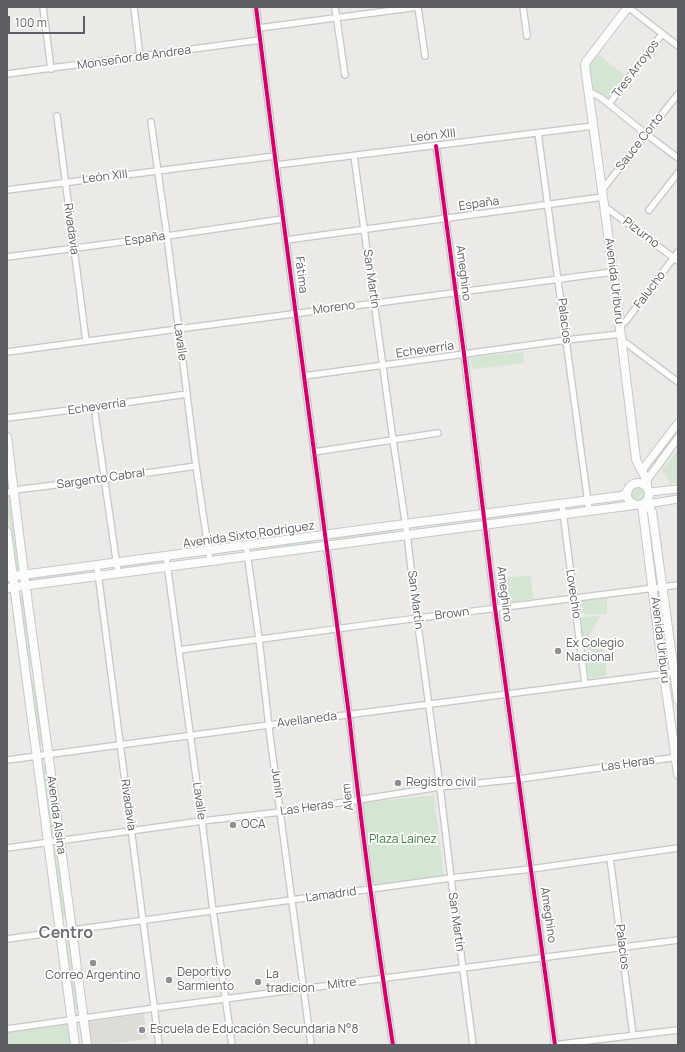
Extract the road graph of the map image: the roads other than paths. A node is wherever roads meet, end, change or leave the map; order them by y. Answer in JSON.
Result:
{"nodes":[{"id":1,"x":43,"y":7,"type":"edge"},
{"id":2,"x":134,"y":7,"type":"edge"},
{"id":3,"x":256,"y":7,"type":"edge"},
{"id":4,"x":336,"y":7,"type":"edge"},
{"id":5,"x":418,"y":7,"type":"edge"},
{"id":6,"x":523,"y":7,"type":"edge"},
{"id":7,"x":628,"y":7,"type":"edge"},
{"id":8,"x":337,"y":18,"type":"junction"},
{"id":9,"x":259,"y":28,"type":"junction"},
{"id":10,"x":662,"y":34,"type":"junction"},
{"id":11,"x":527,"y":36,"type":"dead end"},
{"id":12,"x":260,"y":40,"type":"junction"},
{"id":13,"x":678,"y":46,"type":"edge"},
{"id":14,"x":425,"y":56,"type":"dead end"},
{"id":15,"x":140,"y":57,"type":"junction"},
{"id":16,"x":51,"y":69,"type":"junction"},
{"id":17,"x":7,"y":74,"type":"edge"},
{"id":18,"x":345,"y":75,"type":"dead end"},
{"id":19,"x":588,"y":91,"type":"junction"},
{"id":20,"x":678,"y":94,"type":"edge"},
{"id":21,"x":609,"y":104,"type":"junction"},
{"id":22,"x":57,"y":116,"type":"dead end"},
{"id":23,"x":151,"y":122,"type":"dead end"},
{"id":24,"x":593,"y":126,"type":"junction"},
{"id":25,"x":538,"y":132,"type":"junction"},
{"id":26,"x":646,"y":134,"type":"junction"},
{"id":27,"x":436,"y":146,"type":"junction"},
{"id":28,"x":275,"y":156,"type":"junction"},
{"id":29,"x":354,"y":156,"type":"junction"},
{"id":30,"x":678,"y":158,"type":"edge"},
{"id":31,"x":276,"y":166,"type":"junction"},
{"id":32,"x":158,"y":171,"type":"junction"},
{"id":33,"x":678,"y":173,"type":"edge"},
{"id":34,"x":65,"y":182,"type":"junction"},
{"id":35,"x":7,"y":190,"type":"edge"},
{"id":36,"x":602,"y":194,"type":"junction"},
{"id":37,"x":548,"y":204,"type":"junction"},
{"id":38,"x":604,"y":206,"type":"junction"},
{"id":39,"x":649,"y":210,"type":"dead end"},
{"id":40,"x":283,"y":219,"type":"junction"},
{"id":41,"x":446,"y":219,"type":"junction"},
{"id":42,"x":364,"y":229,"type":"junction"},
{"id":43,"x":167,"y":236,"type":"junction"},
{"id":44,"x":286,"y":240,"type":"junction"},
{"id":45,"x":74,"y":249,"type":"junction"},
{"id":46,"x":678,"y":252,"type":"edge"},
{"id":47,"x":7,"y":257,"type":"edge"},
{"id":48,"x":676,"y":260,"type":"edge"},
{"id":49,"x":613,"y":272,"type":"junction"},
{"id":50,"x":558,"y":279,"type":"junction"},
{"id":51,"x":455,"y":292,"type":"junction"},
{"id":52,"x":374,"y":304,"type":"junction"},
{"id":53,"x":295,"y":313,"type":"junction"},
{"id":54,"x":178,"y":329,"type":"junction"},
{"id":55,"x":621,"y":333,"type":"junction"},
{"id":56,"x":566,"y":340,"type":"junction"},
{"id":57,"x":86,"y":341,"type":"junction"},
{"id":58,"x":7,"y":352,"type":"edge"},
{"id":59,"x":464,"y":354,"type":"junction"},
{"id":60,"x":382,"y":366,"type":"junction"},
{"id":61,"x":304,"y":376,"type":"junction"},
{"id":62,"x":678,"y":382,"type":"edge"},
{"id":63,"x":187,"y":394,"type":"junction"},
{"id":64,"x":94,"y":407,"type":"junction"},
{"id":65,"x":7,"y":418,"type":"edge"},
{"id":66,"x":678,"y":423,"type":"edge"},
{"id":67,"x":438,"y":433,"type":"dead end"},
{"id":68,"x":7,"y":437,"type":"edge"},
{"id":69,"x":678,"y":438,"type":"edge"},
{"id":70,"x":392,"y":440,"type":"junction"},
{"id":71,"x":314,"y":452,"type":"junction"},
{"id":72,"x":196,"y":466,"type":"junction"},
{"id":73,"x":642,"y":470,"type":"junction"},
{"id":74,"x":105,"y":479,"type":"junction"},
{"id":75,"x":648,"y":486,"type":"junction"},
{"id":76,"x":628,"y":489,"type":"junction"},
{"id":77,"x":678,"y":489,"type":"edge"},
{"id":78,"x":10,"y":491,"type":"edge"},
{"id":79,"x":678,"y":499,"type":"edge"},
{"id":80,"x":588,"y":500,"type":"junction"},
{"id":81,"x":562,"y":504,"type":"junction"},
{"id":82,"x":643,"y":504,"type":"junction"},
{"id":83,"x":589,"y":510,"type":"junction"},
{"id":84,"x":484,"y":514,"type":"junction"},
{"id":85,"x":563,"y":515,"type":"junction"},
{"id":86,"x":405,"y":524,"type":"junction"},
{"id":87,"x":485,"y":525,"type":"junction"},
{"id":88,"x":7,"y":532,"type":"edge"},
{"id":89,"x":407,"y":534,"type":"junction"},
{"id":90,"x":325,"y":535,"type":"junction"},
{"id":91,"x":246,"y":545,"type":"junction"},
{"id":92,"x":326,"y":546,"type":"junction"},
{"id":93,"x":207,"y":550,"type":"junction"},
{"id":94,"x":166,"y":556,"type":"junction"},
{"id":95,"x":248,"y":556,"type":"junction"},
{"id":96,"x":210,"y":561,"type":"junction"},
{"id":97,"x":116,"y":562,"type":"junction"},
{"id":98,"x":96,"y":565,"type":"junction"},
{"id":99,"x":167,"y":566,"type":"junction"},
{"id":100,"x":118,"y":573,"type":"junction"},
{"id":101,"x":24,"y":574,"type":"junction"},
{"id":102,"x":98,"y":576,"type":"junction"},
{"id":103,"x":10,"y":577,"type":"edge"},
{"id":104,"x":678,"y":584,"type":"edge"},
{"id":105,"x":25,"y":585,"type":"junction"},
{"id":106,"x":663,"y":586,"type":"junction"},
{"id":107,"x":10,"y":587,"type":"edge"},
{"id":108,"x":653,"y":588,"type":"junction"},
{"id":109,"x":574,"y":597,"type":"junction"},
{"id":110,"x":495,"y":608,"type":"junction"},
{"id":111,"x":417,"y":618,"type":"junction"},
{"id":112,"x":337,"y":629,"type":"junction"},
{"id":113,"x":259,"y":639,"type":"junction"},
{"id":114,"x":179,"y":650,"type":"junction"},
{"id":115,"x":676,"y":672,"type":"edge"},
{"id":116,"x":37,"y":673,"type":"junction"},
{"id":117,"x":664,"y":674,"type":"junction"},
{"id":118,"x":26,"y":675,"type":"junction"},
{"id":119,"x":585,"y":684,"type":"junction"},
{"id":120,"x":507,"y":694,"type":"junction"},
{"id":121,"x":678,"y":700,"type":"edge"},
{"id":122,"x":429,"y":704,"type":"junction"},
{"id":123,"x":349,"y":715,"type":"junction"},
{"id":124,"x":269,"y":725,"type":"junction"},
{"id":125,"x":190,"y":736,"type":"junction"},
{"id":126,"x":120,"y":745,"type":"junction"},
{"id":127,"x":48,"y":755,"type":"junction"},
{"id":128,"x":37,"y":756,"type":"junction"},
{"id":129,"x":677,"y":757,"type":"edge"},
{"id":130,"x":7,"y":760,"type":"edge"},
{"id":131,"x":678,"y":774,"type":"edge"},
{"id":132,"x":519,"y":779,"type":"junction"},
{"id":133,"x":440,"y":787,"type":"junction"},
{"id":134,"x":358,"y":800,"type":"junction"},
{"id":135,"x":281,"y":812,"type":"junction"},
{"id":136,"x":202,"y":821,"type":"junction"},
{"id":137,"x":131,"y":831,"type":"junction"},
{"id":138,"x":60,"y":841,"type":"junction"},
{"id":139,"x":48,"y":842,"type":"junction"},
{"id":140,"x":7,"y":848,"type":"edge"},
{"id":141,"x":678,"y":848,"type":"edge"},
{"id":142,"x":610,"y":858,"type":"junction"},
{"id":143,"x":532,"y":869,"type":"junction"},
{"id":144,"x":451,"y":878,"type":"junction"},
{"id":145,"x":370,"y":890,"type":"junction"},
{"id":146,"x":292,"y":900,"type":"junction"},
{"id":147,"x":213,"y":911,"type":"junction"},
{"id":148,"x":142,"y":921,"type":"junction"},
{"id":149,"x":72,"y":930,"type":"junction"},
{"id":150,"x":60,"y":932,"type":"junction"},
{"id":151,"x":7,"y":939,"type":"edge"},
{"id":152,"x":678,"y":940,"type":"edge"},
{"id":153,"x":622,"y":947,"type":"junction"},
{"id":154,"x":543,"y":957,"type":"junction"},
{"id":155,"x":463,"y":969,"type":"junction"},
{"id":156,"x":383,"y":979,"type":"junction"},
{"id":157,"x":303,"y":989,"type":"junction"},
{"id":158,"x":225,"y":1000,"type":"junction"},
{"id":159,"x":154,"y":1008,"type":"junction"},
{"id":160,"x":83,"y":1018,"type":"junction"},
{"id":161,"x":72,"y":1020,"type":"junction"},
{"id":162,"x":7,"y":1029,"type":"edge"},
{"id":163,"x":678,"y":1030,"type":"edge"},
{"id":164,"x":633,"y":1035,"type":"junction"},
{"id":165,"x":75,"y":1045,"type":"edge"},
{"id":166,"x":87,"y":1045,"type":"edge"},
{"id":167,"x":159,"y":1045,"type":"edge"},
{"id":168,"x":232,"y":1045,"type":"edge"},
{"id":169,"x":311,"y":1045,"type":"edge"},
{"id":170,"x":393,"y":1045,"type":"edge"},
{"id":171,"x":473,"y":1045,"type":"edge"},
{"id":172,"x":554,"y":1045,"type":"edge"}],
"edges":[{"from":1,"to":16,"type":"street"},
{"from":2,"to":15,"type":"street"},
{"from":3,"to":9,"type":"street","name":"Fátima"},
{"from":4,"to":8,"type":"street"},
{"from":5,"to":8,"type":"street"},
{"from":5,"to":14,"type":"street"},
{"from":6,"to":11,"type":"street"},
{"from":7,"to":10,"type":"street"},
{"from":7,"to":19,"type":"main road","name":"Avenida Uriburu"},
{"from":8,"to":9,"type":"street"},
{"from":8,"to":18,"type":"street"},
{"from":9,"to":12,"type":"street","name":"Fátima"},
{"from":10,"to":13,"type":"street"},
{"from":10,"to":21,"type":"street","name":"Tres Arroyos"},
{"from":12,"to":15,"type":"street","name":"Monseñor de Andrea"},
{"from":12,"to":28,"type":"street","name":"Fátima"},
{"from":15,"to":16,"type":"street","name":"Monseñor de Andrea"},
{"from":16,"to":17,"type":"street","name":"Monseñor de Andrea"},
{"from":19,"to":21,"type":"street"},
{"from":19,"to":24,"type":"main road","name":"Avenida Uriburu"},
{"from":20,"to":26,"type":"street","name":"Sauce Corto"},
{"from":21,"to":26,"type":"street"},
{"from":22,"to":34,"type":"street","name":"Rivadavia"},
{"from":23,"to":32,"type":"street","name":"Lavalle"},
{"from":24,"to":25,"type":"street","name":"León XIII"},
{"from":24,"to":36,"type":"main road","name":"Avenida Uriburu"},
{"from":25,"to":27,"type":"street","name":"León XIII"},
{"from":25,"to":37,"type":"street","name":"Palacios"},
{"from":26,"to":30,"type":"street"},
{"from":26,"to":36,"type":"street","name":"Sauce Corto"},
{"from":27,"to":29,"type":"street","name":"León XIII"},
{"from":27,"to":41,"type":"street","name":"Ameghino"},
{"from":28,"to":31,"type":"street","name":"Fátima"},
{"from":28,"to":32,"type":"street","name":"León XIII"},
{"from":29,"to":31,"type":"street","name":"León XIII"},
{"from":29,"to":42,"type":"street","name":"San Martín"},
{"from":31,"to":40,"type":"street","name":"Fátima"},
{"from":32,"to":34,"type":"street","name":"León XIII"},
{"from":32,"to":43,"type":"street","name":"Lavalle"},
{"from":33,"to":39,"type":"street"},
{"from":34,"to":35,"type":"street","name":"León XIII"},
{"from":34,"to":45,"type":"street","name":"Rivadavia"},
{"from":36,"to":37,"type":"street","name":"España"},
{"from":36,"to":38,"type":"main road","name":"Avenida Uriburu"},
{"from":37,"to":41,"type":"street","name":"España"},
{"from":37,"to":50,"type":"street","name":"Palacios"},
{"from":38,"to":48,"type":"street","name":"Pizurno"},
{"from":38,"to":49,"type":"main road","name":"Avenida Uriburu"},
{"from":40,"to":43,"type":"street","name":"España"},
{"from":40,"to":44,"type":"street","name":"Fátima"},
{"from":41,"to":42,"type":"street","name":"España"},
{"from":41,"to":51,"type":"street","name":"Ameghino"},
{"from":42,"to":44,"type":"street","name":"España"},
{"from":42,"to":52,"type":"street","name":"San Martín"},
{"from":43,"to":45,"type":"street","name":"España"},
{"from":43,"to":54,"type":"street","name":"Lavalle"},
{"from":44,"to":53,"type":"street","name":"Fátima"},
{"from":45,"to":47,"type":"street","name":"España"},
{"from":45,"to":57,"type":"street","name":"Rivadavia"},
{"from":46,"to":48,"type":"street","name":"Falucho"},
{"from":48,"to":55,"type":"street","name":"Falucho"},
{"from":49,"to":50,"type":"street","name":"Moreno"},
{"from":49,"to":55,"type":"main road","name":"Avenida Uriburu"},
{"from":50,"to":51,"type":"street","name":"Moreno"},
{"from":50,"to":56,"type":"street","name":"Palacios"},
{"from":51,"to":52,"type":"street","name":"Moreno"},
{"from":51,"to":59,"type":"street","name":"Ameghino"},
{"from":52,"to":53,"type":"street","name":"Moreno"},
{"from":52,"to":60,"type":"street","name":"San Martín"},
{"from":53,"to":54,"type":"street","name":"Moreno"},
{"from":53,"to":61,"type":"street","name":"Fátima"},
{"from":54,"to":57,"type":"street","name":"Moreno"},
{"from":54,"to":63,"type":"street","name":"Lavalle"},
{"from":55,"to":56,"type":"street","name":"Echeverría"},
{"from":55,"to":62,"type":"street"},
{"from":55,"to":73,"type":"main road","name":"Avenida Uriburu"},
{"from":56,"to":59,"type":"street","name":"Echeverría"},
{"from":56,"to":80,"type":"street","name":"Palacios"},
{"from":57,"to":58,"type":"street","name":"Moreno"},
{"from":59,"to":60,"type":"street","name":"Echeverría"},
{"from":59,"to":84,"type":"street","name":"Ameghino"},
{"from":60,"to":61,"type":"street","name":"Echeverría"},
{"from":60,"to":70,"type":"street","name":"San Martín"},
{"from":61,"to":71,"type":"street","name":"Fátima"},
{"from":63,"to":64,"type":"street","name":"Echeverría"},
{"from":63,"to":72,"type":"street","name":"Lavalle"},
{"from":64,"to":65,"type":"street","name":"Echeverría"},
{"from":64,"to":74,"type":"street"},
{"from":66,"to":73,"type":"street"},
{"from":67,"to":70,"type":"street"},
{"from":68,"to":78,"type":"main road","name":"Avenida Alsina"},
{"from":69,"to":75,"type":"street"},
{"from":70,"to":71,"type":"street"},
{"from":70,"to":86,"type":"street","name":"San Martín"},
{"from":71,"to":90,"type":"street","name":"Fátima"},
{"from":72,"to":74,"type":"street","name":"Sargento Cabral"},
{"from":72,"to":93,"type":"street","name":"Lavalle"},
{"from":73,"to":75,"type":"main road","name":"Avenida Uriburu"},
{"from":73,"to":76,"type":"main road"},
{"from":74,"to":78,"type":"street","name":"Sargento Cabral"},
{"from":74,"to":97,"type":"street"},
{"from":75,"to":76,"type":"main road"},
{"from":75,"to":77,"type":"street"},
{"from":75,"to":82,"type":"main road"},
{"from":76,"to":80,"type":"main road","name":"Avenida Sixto Rodríguez"},
{"from":76,"to":82,"type":"main road"},
{"from":78,"to":101,"type":"main road","name":"Avenida Alsina"},
{"from":79,"to":82,"type":"street","name":"Avenida Sixto Rodríguez"},
{"from":80,"to":81,"type":"main road","name":"Avenida Sixto Rodríguez"},
{"from":80,"to":83,"type":"street","name":"Palacios"},
{"from":81,"to":84,"type":"main road","name":"Avenida Sixto Rodríguez"},
{"from":81,"to":85,"type":"street","name":"Lovechio"},
{"from":82,"to":83,"type":"main road","name":"Avenida Sixto Rodríguez"},
{"from":82,"to":106,"type":"main road","name":"Avenida Uriburu"},
{"from":82,"to":108,"type":"main road","name":"Avenida Uriburu"},
{"from":83,"to":85,"type":"main road","name":"Avenida Sixto Rodríguez"},
{"from":84,"to":86,"type":"main road","name":"Avenida Sixto Rodríguez"},
{"from":84,"to":87,"type":"street","name":"Ameghino"},
{"from":85,"to":87,"type":"main road","name":"Avenida Sixto Rodríguez"},
{"from":85,"to":109,"type":"street","name":"Lovechio"},
{"from":86,"to":89,"type":"street","name":"San Martín"},
{"from":86,"to":90,"type":"main road","name":"Avenida Sixto Rodríguez"},
{"from":87,"to":89,"type":"main road","name":"Avenida Sixto Rodríguez"},
{"from":87,"to":110,"type":"street","name":"Ameghino"},
{"from":88,"to":103,"type":"main road","name":"Avenida Alsina"},
{"from":89,"to":92,"type":"main road","name":"Avenida Sixto Rodríguez"},
{"from":89,"to":111,"type":"street","name":"San Martín"},
{"from":90,"to":91,"type":"main road","name":"Avenida Sixto Rodríguez"},
{"from":90,"to":92,"type":"street","name":"Fátima"},
{"from":91,"to":93,"type":"main road","name":"Avenida Sixto Rodríguez"},
{"from":91,"to":95,"type":"street","name":"Junín"},
{"from":92,"to":95,"type":"main road","name":"Avenida Sixto Rodríguez"},
{"from":92,"to":112,"type":"street","name":"Alem"},
{"from":93,"to":94,"type":"main road","name":"Avenida Sixto Rodríguez"},
{"from":93,"to":96,"type":"street","name":"Lavalle"},
{"from":94,"to":97,"type":"main road","name":"Avenida Sixto Rodríguez"},
{"from":94,"to":99,"type":"street","name":"Lavalle"},
{"from":95,"to":96,"type":"main road","name":"Avenida Sixto Rodríguez"},
{"from":95,"to":113,"type":"street","name":"Junín"},
{"from":96,"to":99,"type":"main road","name":"Avenida Sixto Rodríguez"},
{"from":97,"to":98,"type":"main road","name":"Avenida Sixto Rodríguez"},
{"from":97,"to":100,"type":"street"},
{"from":98,"to":101,"type":"main road","name":"Avenida Sixto Rodríguez"},
{"from":98,"to":102,"type":"street","name":"Rivadavia"},
{"from":99,"to":100,"type":"main road","name":"Avenida Sixto Rodríguez"},
{"from":99,"to":114,"type":"street","name":"Lavalle"},
{"from":100,"to":102,"type":"main road","name":"Avenida Sixto Rodríguez"},
{"from":101,"to":103,"type":"main road","name":"Avenida Sixto Rodríguez"},
{"from":101,"to":105,"type":"main road","name":"Avenida Alsina"},
{"from":102,"to":105,"type":"main road","name":"Avenida Sixto Rodríguez"},
{"from":102,"to":126,"type":"street","name":"Rivadavia"},
{"from":103,"to":107,"type":"main road","name":"Avenida Alsina"},
{"from":104,"to":106,"type":"street","name":"Brown"},
{"from":105,"to":107,"type":"main road","name":"Avenida Sixto Rodríguez"},
{"from":105,"to":116,"type":"main road","name":"Avenida Alsina"},
{"from":106,"to":108,"type":"street","name":"Brown"},
{"from":106,"to":115,"type":"main road","name":"Avenida Uriburu"},
{"from":107,"to":118,"type":"main road","name":"Avenida Alsina"},
{"from":108,"to":109,"type":"street","name":"Brown"},
{"from":108,"to":117,"type":"main road","name":"Avenida Uriburu"},
{"from":109,"to":110,"type":"street","name":"Brown"},
{"from":109,"to":119,"type":"street","name":"Lovechio"},
{"from":110,"to":111,"type":"street","name":"Brown"},
{"from":110,"to":120,"type":"street","name":"Ameghino"},
{"from":111,"to":112,"type":"street","name":"Brown"},
{"from":111,"to":122,"type":"street","name":"San Martín"},
{"from":112,"to":113,"type":"street","name":"Brown"},
{"from":112,"to":123,"type":"street","name":"Alem"},
{"from":113,"to":114,"type":"street","name":"Brown"},
{"from":113,"to":124,"type":"street","name":"Junín"},
{"from":114,"to":125,"type":"street","name":"Lavalle"},
{"from":115,"to":117,"type":"street","name":"Avellaneda"},
{"from":115,"to":121,"type":"main road","name":"Avenida Uriburu"},
{"from":116,"to":118,"type":"main road"},
{"from":116,"to":127,"type":"main road","name":"Avenida Alsina"},
{"from":117,"to":119,"type":"street","name":"Avellaneda"},
{"from":117,"to":129,"type":"main road","name":"Avenida Uriburu"},
{"from":118,"to":128,"type":"main road","name":"Avenida Alsina"},
{"from":119,"to":120,"type":"street","name":"Avellaneda"},
{"from":120,"to":122,"type":"street","name":"Avellaneda"},
{"from":120,"to":132,"type":"street","name":"Ameghino"},
{"from":122,"to":123,"type":"street","name":"Avellaneda"},
{"from":122,"to":133,"type":"street","name":"San Martín"},
{"from":123,"to":124,"type":"street","name":"Avellaneda"},
{"from":123,"to":134,"type":"street","name":"Alem"},
{"from":124,"to":125,"type":"street","name":"Avellaneda"},
{"from":124,"to":135,"type":"street","name":"Junín"},
{"from":125,"to":126,"type":"street","name":"Avellaneda"},
{"from":125,"to":136,"type":"street","name":"Lavalle"},
{"from":126,"to":127,"type":"street","name":"Avellaneda"},
{"from":126,"to":137,"type":"street","name":"Rivadavia"},
{"from":127,"to":128,"type":"street","name":"Avellaneda"},
{"from":127,"to":138,"type":"main road","name":"Avenida Alsina"},
{"from":128,"to":130,"type":"street","name":"Avellaneda"},
{"from":128,"to":139,"type":"main road","name":"Avenida Alsina"},
{"from":129,"to":131,"type":"main road","name":"Avenida Uriburu"},
{"from":129,"to":132,"type":"street","name":"Las Heras"},
{"from":132,"to":133,"type":"street","name":"Las Heras"},
{"from":132,"to":143,"type":"street","name":"Ameghino"},
{"from":133,"to":134,"type":"street","name":"Las Heras"},
{"from":133,"to":144,"type":"street","name":"San Martín"},
{"from":134,"to":135,"type":"street","name":"Las Heras"},
{"from":134,"to":145,"type":"street","name":"Alem"},
{"from":135,"to":136,"type":"street","name":"Las Heras"},
{"from":135,"to":146,"type":"street","name":"Junín"},
{"from":136,"to":137,"type":"street","name":"Las Heras"},
{"from":136,"to":147,"type":"street","name":"Lavalle"},
{"from":137,"to":138,"type":"street","name":"Las Heras"},
{"from":137,"to":148,"type":"street","name":"Rivadavia"},
{"from":138,"to":139,"type":"street","name":"Las Heras"},
{"from":138,"to":149,"type":"main road","name":"Avenida Alsina"},
{"from":139,"to":140,"type":"street","name":"Las Heras"},
{"from":139,"to":150,"type":"main road","name":"Avenida Alsina"},
{"from":141,"to":142,"type":"street","name":"Lamadrid"},
{"from":142,"to":143,"type":"street","name":"Lamadrid"},
{"from":142,"to":153,"type":"street","name":"Palacios"},
{"from":143,"to":144,"type":"street","name":"Lamadrid"},
{"from":143,"to":154,"type":"street","name":"Ameghino"},
{"from":144,"to":145,"type":"street","name":"Lamadrid"},
{"from":144,"to":155,"type":"street","name":"San Martín"},
{"from":145,"to":146,"type":"street","name":"Lamadrid"},
{"from":145,"to":156,"type":"street","name":"Alem"},
{"from":146,"to":147,"type":"street","name":"Lamadrid"},
{"from":146,"to":157,"type":"street","name":"Junín"},
{"from":147,"to":148,"type":"street","name":"Lamadrid"},
{"from":147,"to":158,"type":"street","name":"Lavalle"},
{"from":148,"to":149,"type":"street","name":"Lamadrid"},
{"from":148,"to":159,"type":"street","name":"Rivadavia"},
{"from":149,"to":150,"type":"street","name":"Lamadrid"},
{"from":149,"to":160,"type":"main road","name":"Avenida Alsina"},
{"from":150,"to":151,"type":"street","name":"Lamadrid"},
{"from":150,"to":161,"type":"main road","name":"Avenida Alsina"},
{"from":152,"to":153,"type":"street","name":"Mitre"},
{"from":153,"to":154,"type":"street","name":"Mitre"},
{"from":153,"to":164,"type":"street","name":"Palacios"},
{"from":154,"to":155,"type":"street","name":"Mitre"},
{"from":154,"to":172,"type":"street","name":"Ameghino"},
{"from":155,"to":156,"type":"street","name":"Mitre"},
{"from":155,"to":171,"type":"street","name":"San Martín"},
{"from":156,"to":157,"type":"street","name":"Mitre"},
{"from":156,"to":170,"type":"street","name":"Alem"},
{"from":157,"to":158,"type":"street","name":"Mitre"},
{"from":157,"to":169,"type":"street","name":"Junín"},
{"from":158,"to":159,"type":"street","name":"Mitre"},
{"from":158,"to":168,"type":"street","name":"Lavalle"},
{"from":159,"to":160,"type":"street","name":"Mitre"},
{"from":159,"to":167,"type":"street","name":"Rivadavia"},
{"from":160,"to":161,"type":"street","name":"Mitre"},
{"from":160,"to":166,"type":"main road","name":"Avenida Alsina"},
{"from":161,"to":162,"type":"street","name":"Mitre"},
{"from":161,"to":165,"type":"main road","name":"Avenida Alsina"},
{"from":163,"to":164,"type":"street"},
{"from":164,"to":172,"type":"street"}]}
